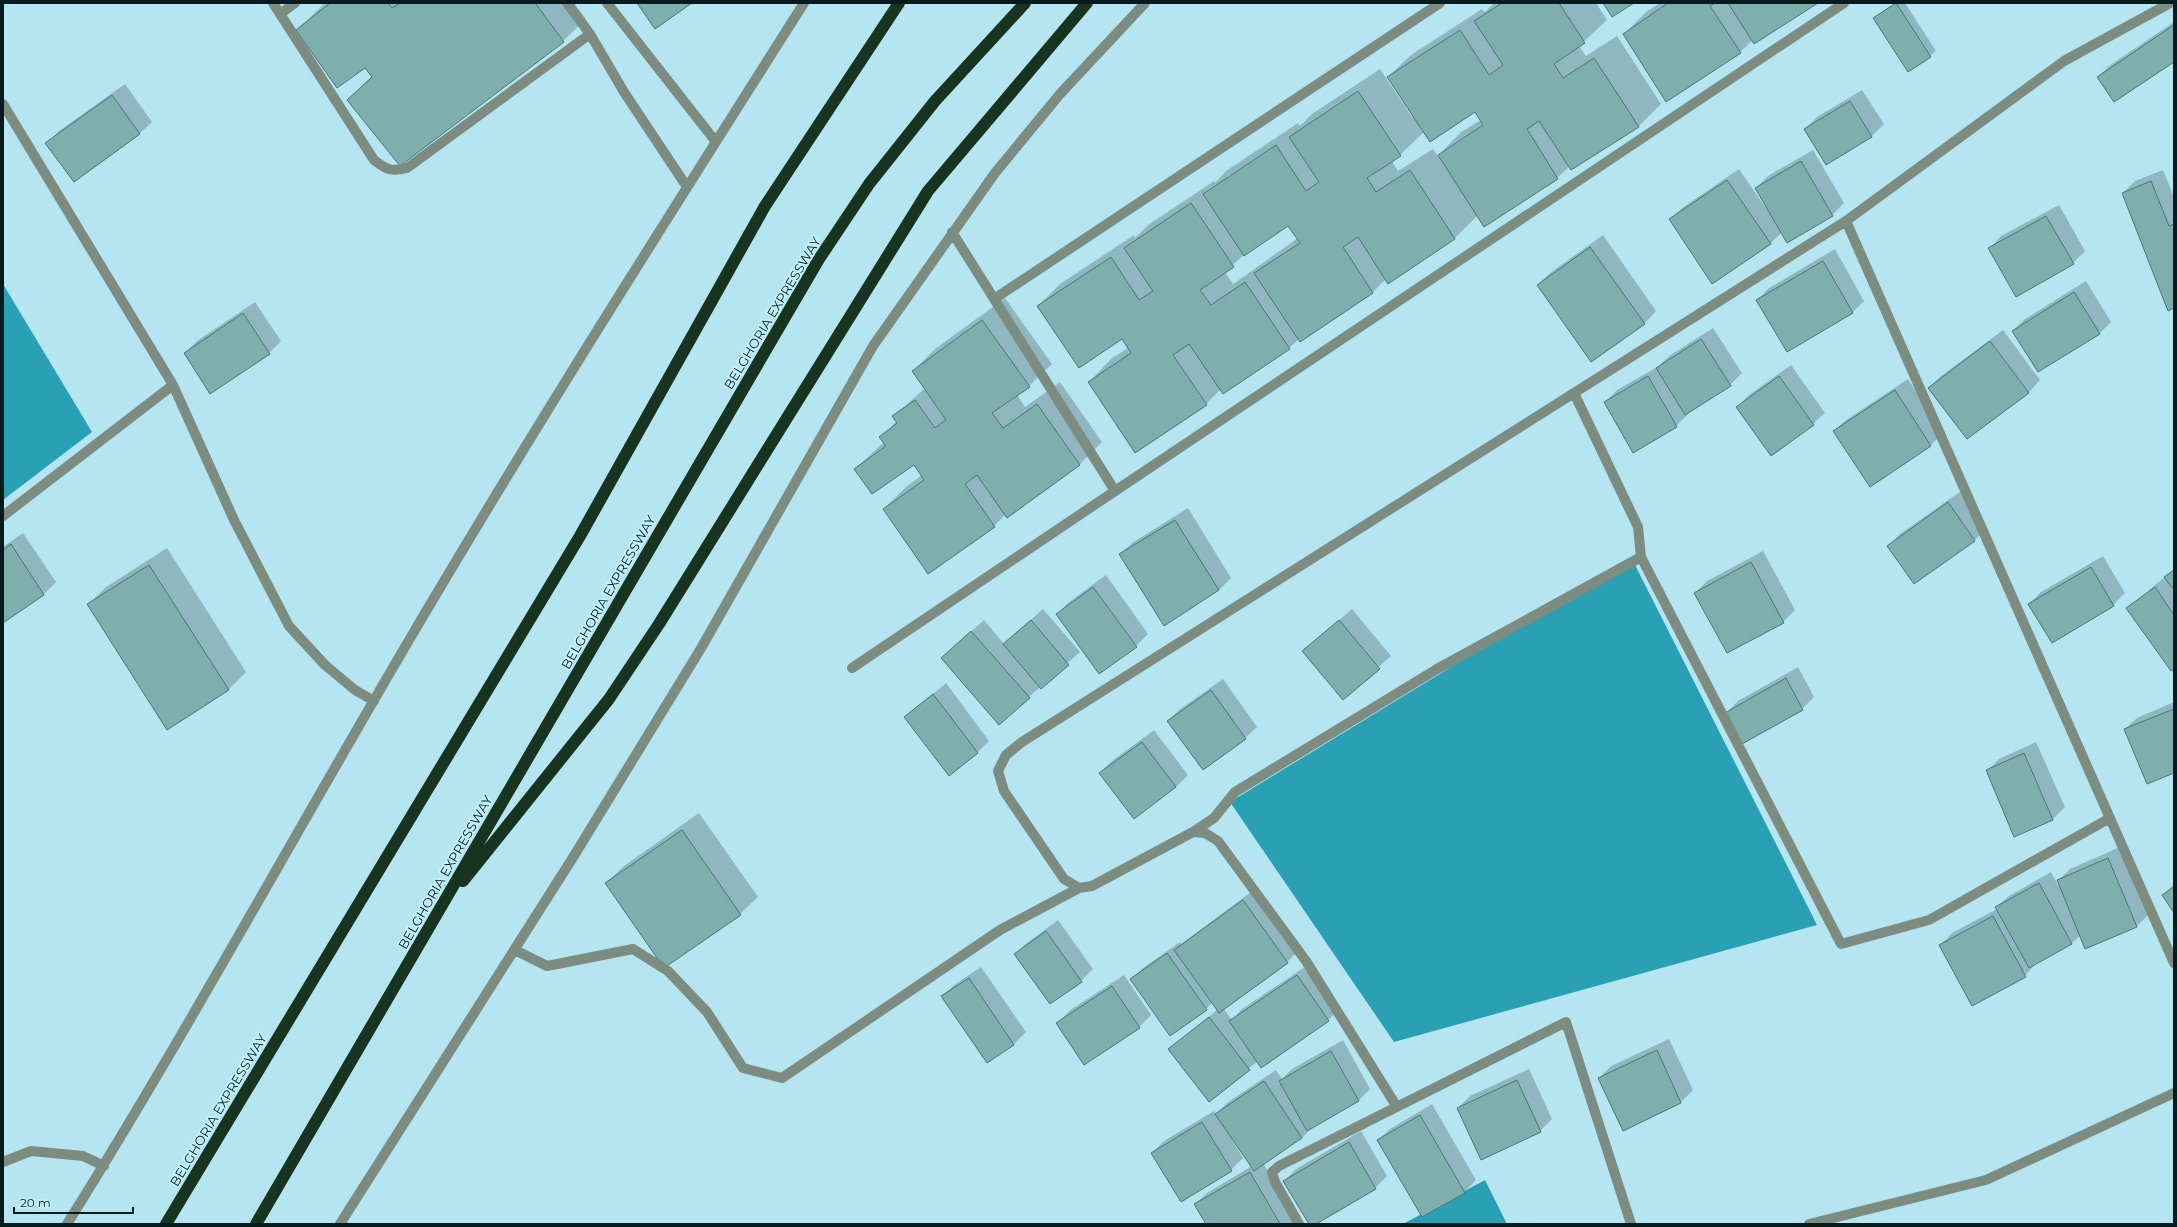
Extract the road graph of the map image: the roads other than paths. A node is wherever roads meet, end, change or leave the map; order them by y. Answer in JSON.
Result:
{"nodes":[{"id":1,"x":273,"y":3,"type":"edge"},
{"id":2,"x":295,"y":3,"type":"edge"},
{"id":3,"x":567,"y":3,"type":"edge"},
{"id":4,"x":607,"y":3,"type":"edge"},
{"id":5,"x":804,"y":3,"type":"edge"},
{"id":6,"x":899,"y":3,"type":"edge"},
{"id":7,"x":1025,"y":3,"type":"edge"},
{"id":8,"x":1086,"y":3,"type":"edge"},
{"id":9,"x":1145,"y":3,"type":"edge"},
{"id":10,"x":1440,"y":3,"type":"edge"},
{"id":11,"x":1844,"y":3,"type":"edge"},
{"id":12,"x":2170,"y":3,"type":"edge"},
{"id":13,"x":280,"y":14,"type":"junction"},
{"id":14,"x":590,"y":34,"type":"junction"},
{"id":15,"x":3,"y":104,"type":"edge"},
{"id":16,"x":716,"y":142,"type":"junction"},
{"id":17,"x":687,"y":187,"type":"junction"},
{"id":18,"x":1846,"y":221,"type":"junction"},
{"id":19,"x":952,"y":232,"type":"junction"},
{"id":20,"x":994,"y":299,"type":"junction"},
{"id":21,"x":173,"y":385,"type":"junction"},
{"id":22,"x":1574,"y":393,"type":"junction"},
{"id":23,"x":1115,"y":491,"type":"junction"},
{"id":24,"x":3,"y":516,"type":"edge"},
{"id":25,"x":1641,"y":557,"type":"junction"},
{"id":26,"x":852,"y":668,"type":"dead end"},
{"id":27,"x":374,"y":701,"type":"junction"},
{"id":28,"x":2110,"y":818,"type":"junction"},
{"id":29,"x":1193,"y":832,"type":"junction"},
{"id":30,"x":1079,"y":888,"type":"junction"},
{"id":31,"x":439,"y":910,"type":"junction"},
{"id":32,"x":515,"y":950,"type":"junction"},
{"id":33,"x":2174,"y":964,"type":"edge"},
{"id":34,"x":2174,"y":1093,"type":"edge"},
{"id":35,"x":1397,"y":1107,"type":"junction"},
{"id":36,"x":3,"y":1162,"type":"edge"},
{"id":37,"x":104,"y":1166,"type":"junction"},
{"id":38,"x":67,"y":1224,"type":"edge"},
{"id":39,"x":166,"y":1224,"type":"edge"},
{"id":40,"x":256,"y":1224,"type":"edge"},
{"id":41,"x":340,"y":1224,"type":"edge"},
{"id":42,"x":1300,"y":1224,"type":"edge"},
{"id":43,"x":1631,"y":1224,"type":"edge"},
{"id":44,"x":1809,"y":1224,"type":"edge"}],
"edges":[{"from":1,"to":13,"type":"street"},
{"from":2,"to":13,"type":"street"},
{"from":3,"to":14,"type":"street"},
{"from":4,"to":16,"type":"street"},
{"from":5,"to":16,"type":"street"},
{"from":6,"to":39,"type":"highway","name":"BELGHORIA EXPRESSWAY"},
{"from":7,"to":31,"type":"highway","name":"BELGHORIA EXPRESSWAY"},
{"from":8,"to":31,"type":"highway"},
{"from":9,"to":19,"type":"street"},
{"from":10,"to":20,"type":"street"},
{"from":11,"to":23,"type":"street"},
{"from":12,"to":18,"type":"street"},
{"from":13,"to":14,"type":"street"},
{"from":14,"to":17,"type":"street"},
{"from":15,"to":21,"type":"street"},
{"from":16,"to":17,"type":"street"},
{"from":17,"to":27,"type":"street"},
{"from":18,"to":22,"type":"street"},
{"from":18,"to":28,"type":"street"},
{"from":19,"to":20,"type":"street"},
{"from":19,"to":32,"type":"street"},
{"from":20,"to":23,"type":"street"},
{"from":21,"to":24,"type":"street"},
{"from":21,"to":27,"type":"street"},
{"from":22,"to":25,"type":"street"},
{"from":22,"to":30,"type":"street"},
{"from":23,"to":26,"type":"street"},
{"from":25,"to":28,"type":"street"},
{"from":25,"to":29,"type":"street"},
{"from":27,"to":37,"type":"street"},
{"from":28,"to":33,"type":"street"},
{"from":29,"to":30,"type":"street"},
{"from":29,"to":35,"type":"street"},
{"from":30,"to":32,"type":"street"},
{"from":31,"to":40,"type":"highway","name":"BELGHORIA EXPRESSWAY"},
{"from":32,"to":41,"type":"street"},
{"from":34,"to":44,"type":"street"},
{"from":35,"to":42,"type":"street"},
{"from":35,"to":43,"type":"street"},
{"from":36,"to":37,"type":"street"},
{"from":37,"to":38,"type":"street"}]}
